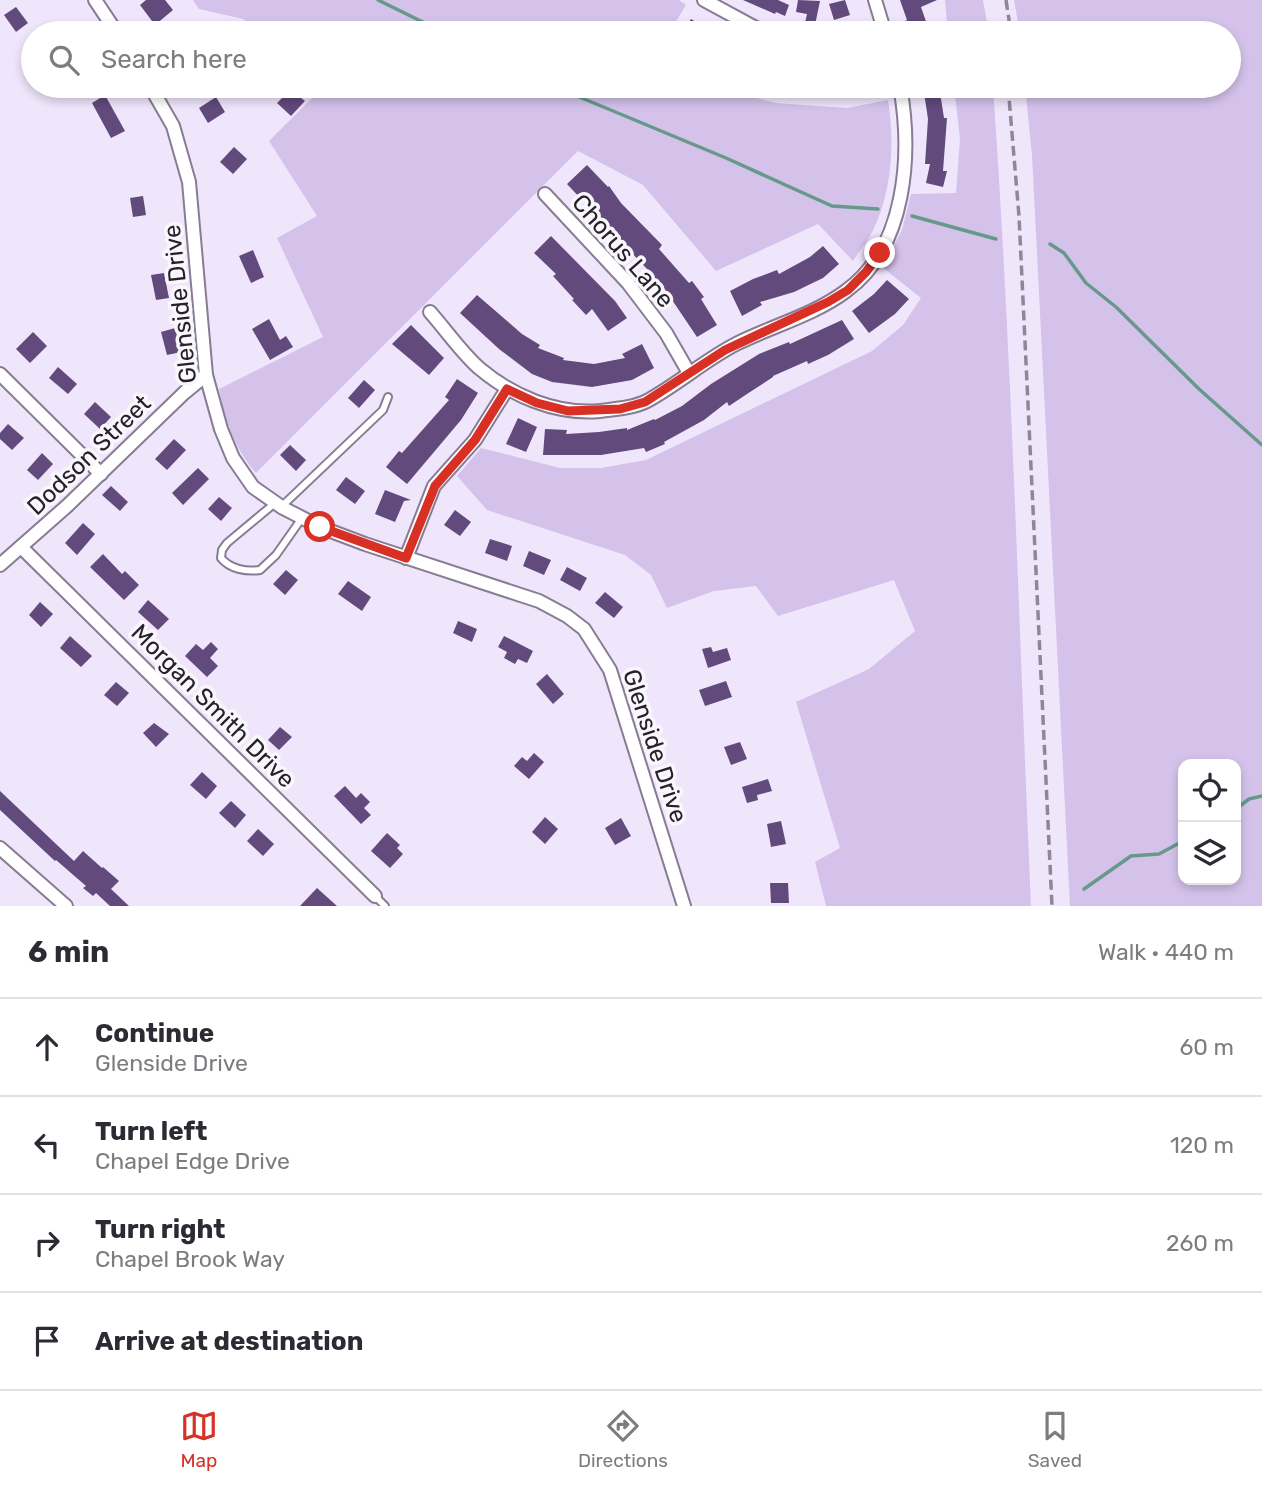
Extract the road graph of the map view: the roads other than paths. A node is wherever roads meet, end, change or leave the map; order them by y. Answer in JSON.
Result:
{"nodes":[{"id":1,"x":94,"y":0,"type":"edge"},
{"id":2,"x":704,"y":0,"type":"edge"},
{"id":3,"x":875,"y":0,"type":"edge"},
{"id":4,"x":109,"y":21,"type":"edge"},
{"id":5,"x":743,"y":21,"type":"edge"},
{"id":6,"x":881,"y":21,"type":"edge"},
{"id":7,"x":157,"y":98,"type":"edge"},
{"id":8,"x":902,"y":98,"type":"edge"},
{"id":9,"x":545,"y":194,"type":"dead end"},
{"id":10,"x":430,"y":312,"type":"dead end"},
{"id":11,"x":690,"y":373,"type":"junction"},
{"id":12,"x":0,"y":374,"type":"edge"},
{"id":13,"x":206,"y":375,"type":"junction"},
{"id":14,"x":507,"y":389,"type":"junction"},
{"id":15,"x":388,"y":397,"type":"dead end"},
{"id":16,"x":101,"y":474,"type":"junction"},
{"id":17,"x":278,"y":505,"type":"junction"},
{"id":18,"x":302,"y":518,"type":"junction"},
{"id":19,"x":21,"y":547,"type":"junction"},
{"id":20,"x":406,"y":558,"type":"junction"},
{"id":21,"x":0,"y":565,"type":"edge"},
{"id":22,"x":0,"y":848,"type":"edge"},
{"id":23,"x":375,"y":896,"type":"joint"},
{"id":24,"x":66,"y":906,"type":"edge"},
{"id":25,"x":385,"y":906,"type":"edge"},
{"id":26,"x":684,"y":906,"type":"edge"}],
"edges":[{"from":1,"to":4,"type":"street"},
{"from":2,"to":5,"type":"street"},
{"from":3,"to":6,"type":"street"},
{"from":7,"to":13,"type":"street","name":"Glenside Drive"},
{"from":8,"to":11,"type":"street"},
{"from":9,"to":11,"type":"street","name":"Chorus Lane"},
{"from":10,"to":14,"type":"street"},
{"from":11,"to":14,"type":"street"},
{"from":12,"to":16,"type":"street"},
{"from":13,"to":16,"type":"street","name":"Dodson Street"},
{"from":13,"to":17,"type":"street","name":"Glenside Drive"},
{"from":14,"to":20,"type":"street"},
{"from":15,"to":17,"type":"lane"},
{"from":16,"to":19,"type":"street","name":"Dodson Street"},
{"from":17,"to":18,"type":"street","name":"Glenside Drive"},
{"from":17,"to":18,"type":"lane"},
{"from":18,"to":20,"type":"street","name":"Glenside Drive"},
{"from":19,"to":21,"type":"street","name":"Dodson Street"},
{"from":19,"to":23,"type":"street","name":"Morgan Smith Drive"},
{"from":20,"to":26,"type":"street","name":"Glenside Drive"},
{"from":22,"to":24,"type":"street"},
{"from":23,"to":25,"type":"lane"}]}
